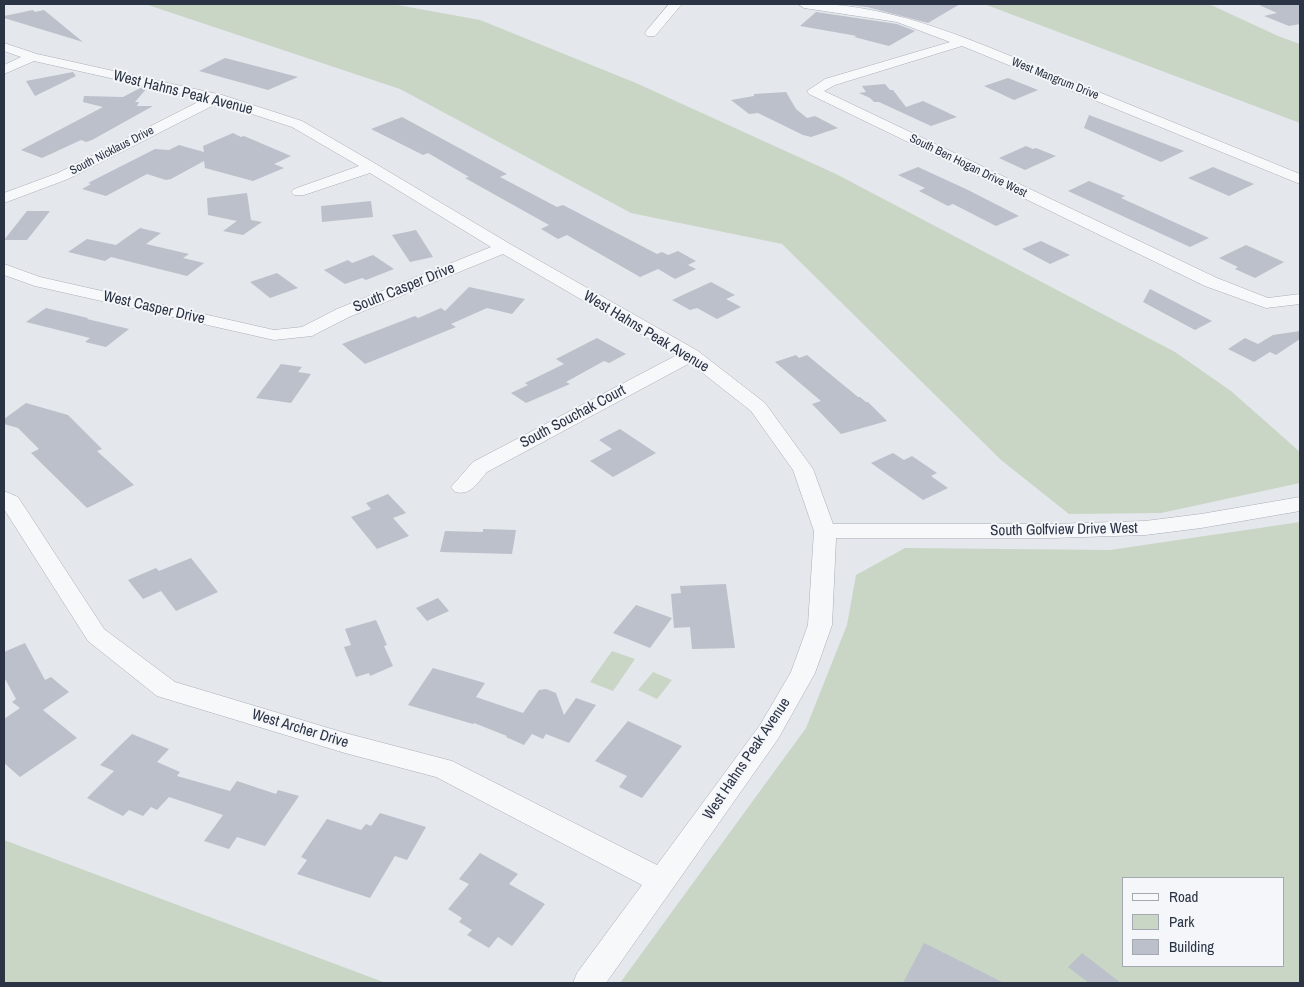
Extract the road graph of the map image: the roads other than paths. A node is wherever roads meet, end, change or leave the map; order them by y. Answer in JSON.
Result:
{"nodes":[{"id":1,"x":676,"y":4,"type":"edge"},
{"id":2,"x":804,"y":4,"type":"edge"},
{"id":3,"x":651,"y":33,"type":"dead end"},
{"id":4,"x":963,"y":42,"type":"junction"},
{"id":5,"x":4,"y":47,"type":"edge"},
{"id":6,"x":33,"y":57,"type":"junction"},
{"id":7,"x":4,"y":70,"type":"edge"},
{"id":8,"x":217,"y":98,"type":"junction"},
{"id":9,"x":371,"y":167,"type":"junction"},
{"id":10,"x":1300,"y":179,"type":"edge"},
{"id":11,"x":298,"y":192,"type":"dead end"},
{"id":12,"x":4,"y":198,"type":"edge"},
{"id":13,"x":504,"y":248,"type":"junction"},
{"id":14,"x":4,"y":269,"type":"edge"},
{"id":15,"x":1300,"y":299,"type":"edge"},
{"id":16,"x":306,"y":332,"type":"joint"},
{"id":17,"x":691,"y":355,"type":"junction"},
{"id":18,"x":462,"y":487,"type":"dead end"},
{"id":19,"x":4,"y":498,"type":"edge"},
{"id":20,"x":1300,"y":504,"type":"edge"},
{"id":21,"x":825,"y":531,"type":"junction"},
{"id":22,"x":662,"y":881,"type":"junction"},
{"id":23,"x":588,"y":983,"type":"edge"}],
"edges":[{"from":1,"to":3,"type":"street"},
{"from":2,"to":4,"type":"street","name":"West Mangrum Drive"},
{"from":4,"to":10,"type":"street","name":"West Mangrum Drive"},
{"from":4,"to":15,"type":"street","name":"South Ben Hogan Drive West"},
{"from":5,"to":6,"type":"street","name":"West Hahns Peak Avenue"},
{"from":6,"to":7,"type":"street"},
{"from":6,"to":8,"type":"street","name":"West Hahns Peak Avenue"},
{"from":8,"to":9,"type":"street","name":"West Hahns Peak Avenue"},
{"from":8,"to":12,"type":"street","name":"South Nicklaus Drive"},
{"from":9,"to":11,"type":"street"},
{"from":9,"to":13,"type":"street","name":"West Hahns Peak Avenue"},
{"from":13,"to":16,"type":"street","name":"South Casper Drive"},
{"from":13,"to":17,"type":"street","name":"West Hahns Peak Avenue"},
{"from":14,"to":16,"type":"street","name":"West Casper Drive"},
{"from":17,"to":18,"type":"street","name":"South Souchak Court"},
{"from":17,"to":21,"type":"street","name":"West Hahns Peak Avenue"},
{"from":19,"to":22,"type":"street","name":"West Archer Drive"},
{"from":20,"to":21,"type":"street","name":"South Golfview Drive West"},
{"from":21,"to":22,"type":"street","name":"West Hahns Peak Avenue"},
{"from":22,"to":23,"type":"street","name":"West Hahns Peak Avenue"}]}
